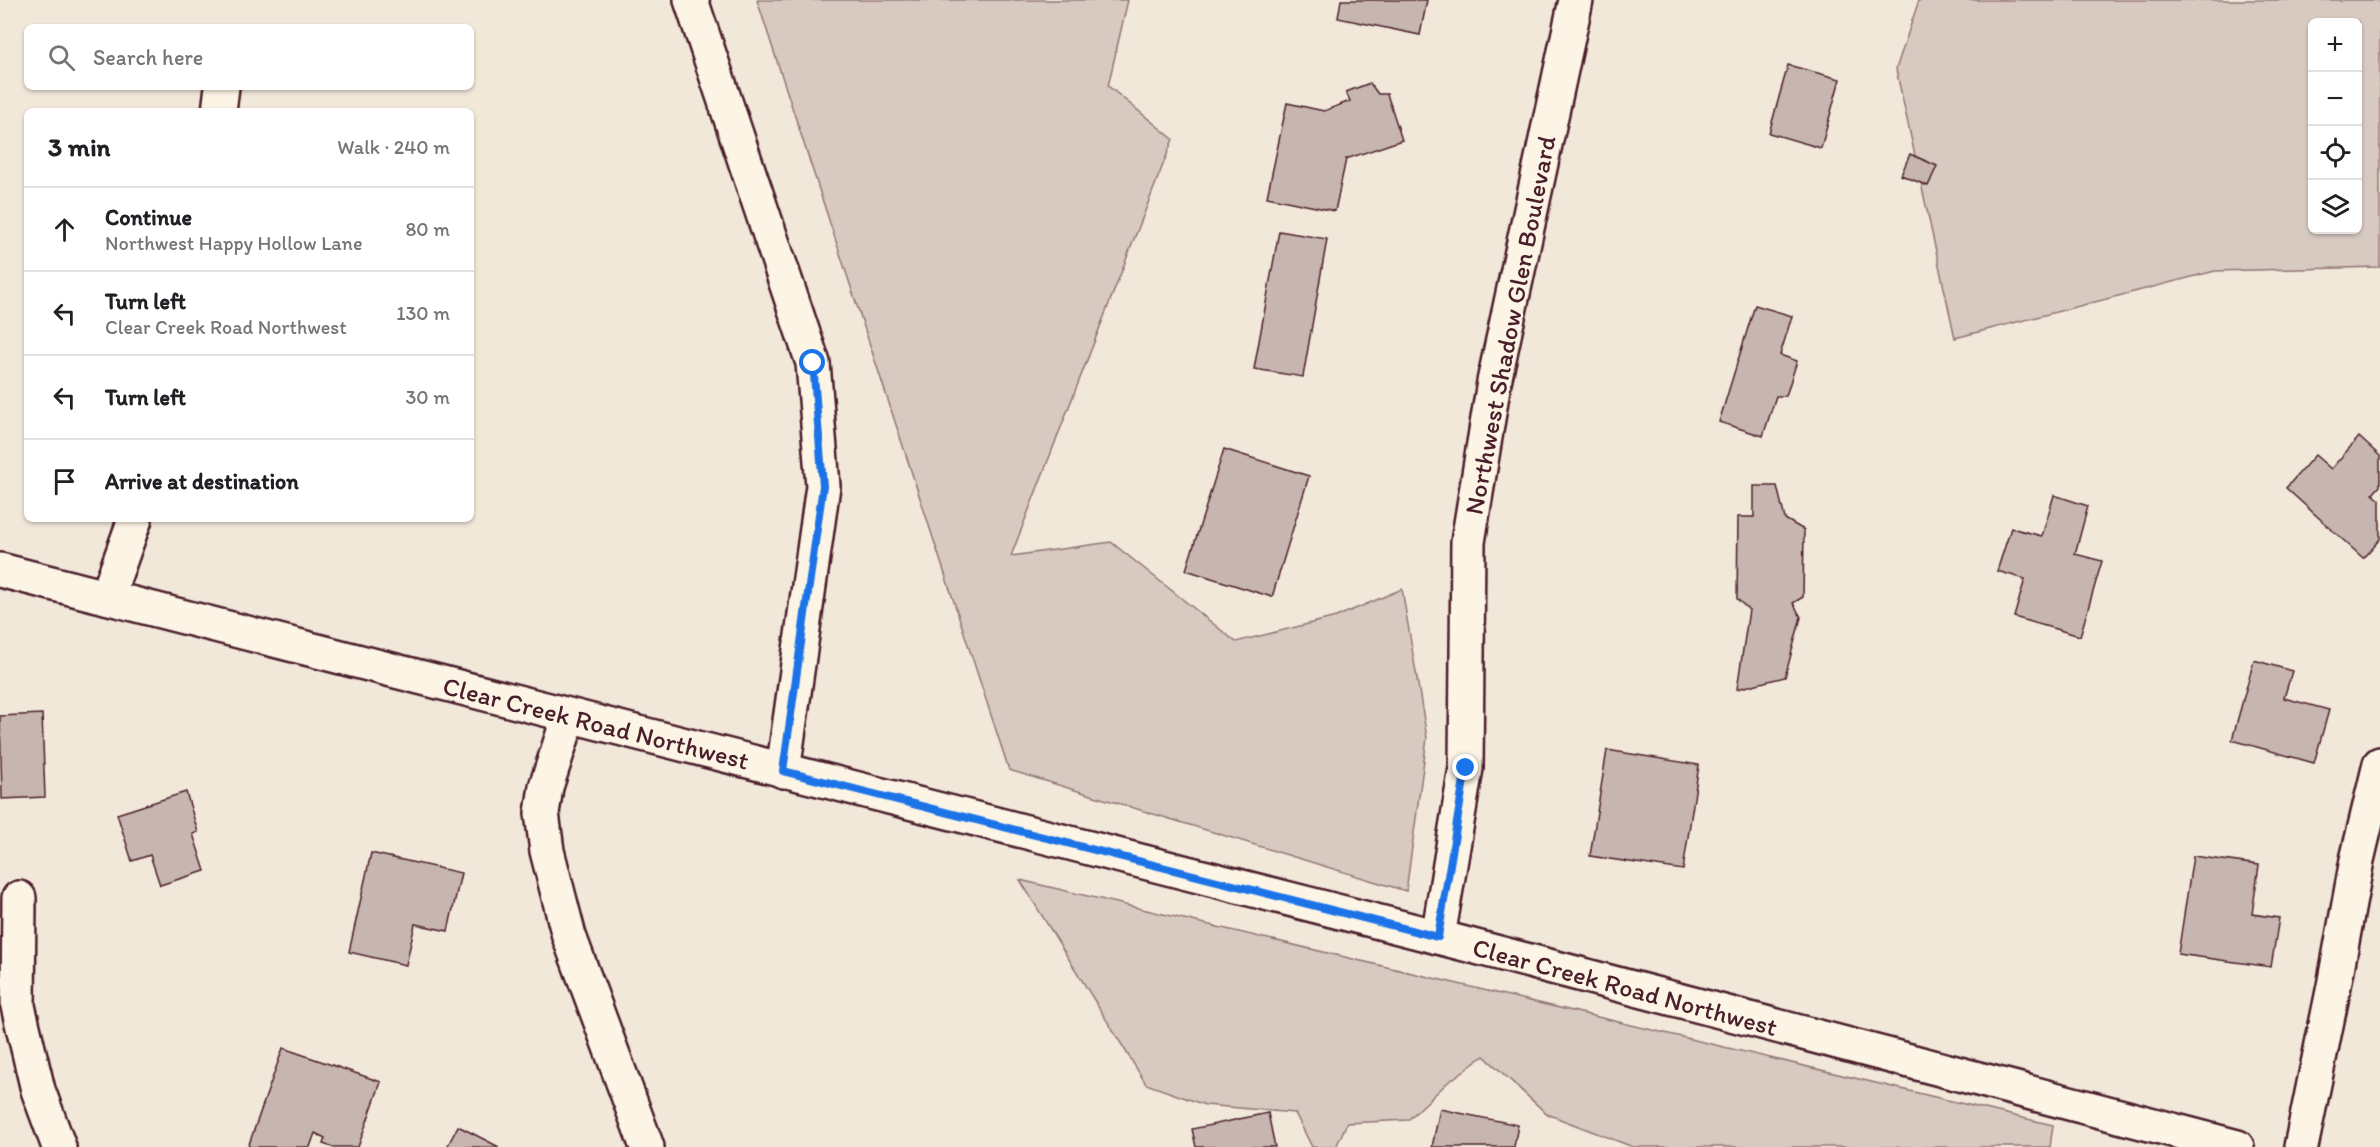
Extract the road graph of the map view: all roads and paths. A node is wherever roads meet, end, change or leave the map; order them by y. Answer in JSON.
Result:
{"nodes":[{"id":1,"x":691,"y":0,"type":"edge"},
{"id":2,"x":1576,"y":0,"type":"edge"},
{"id":3,"x":222,"y":90,"type":"edge"},
{"id":4,"x":219,"y":108,"type":"edge"},
{"id":5,"x":134,"y":522,"type":"edge"},
{"id":6,"x":0,"y":570,"type":"edge"},
{"id":7,"x":108,"y":597,"type":"junction"},
{"id":8,"x":569,"y":716,"type":"junction"},
{"id":9,"x":2380,"y":765,"type":"edge"},
{"id":10,"x":783,"y":771,"type":"junction"},
{"id":11,"x":19,"y":898,"type":"dead end"},
{"id":12,"x":1438,"y":937,"type":"junction"},
{"id":13,"x":59,"y":1147,"type":"edge"},
{"id":14,"x":646,"y":1147,"type":"edge"},
{"id":15,"x":2237,"y":1147,"type":"edge"},
{"id":16,"x":2301,"y":1147,"type":"edge"}],
"edges":[{"from":1,"to":10,"type":"street"},
{"from":2,"to":12,"type":"street","name":"Northwest Shadow Glen Boulevard"},
{"from":3,"to":4,"type":"street"},
{"from":5,"to":7,"type":"street"},
{"from":6,"to":7,"type":"street","name":"Clear Creek Road Northwest"},
{"from":7,"to":8,"type":"street","name":"Clear Creek Road Northwest"},
{"from":8,"to":10,"type":"street","name":"Clear Creek Road Northwest"},
{"from":8,"to":14,"type":"street"},
{"from":9,"to":16,"type":"street"},
{"from":10,"to":12,"type":"street","name":"Clear Creek Road Northwest"},
{"from":11,"to":13,"type":"street"},
{"from":12,"to":15,"type":"street","name":"Clear Creek Road Northwest"}]}
